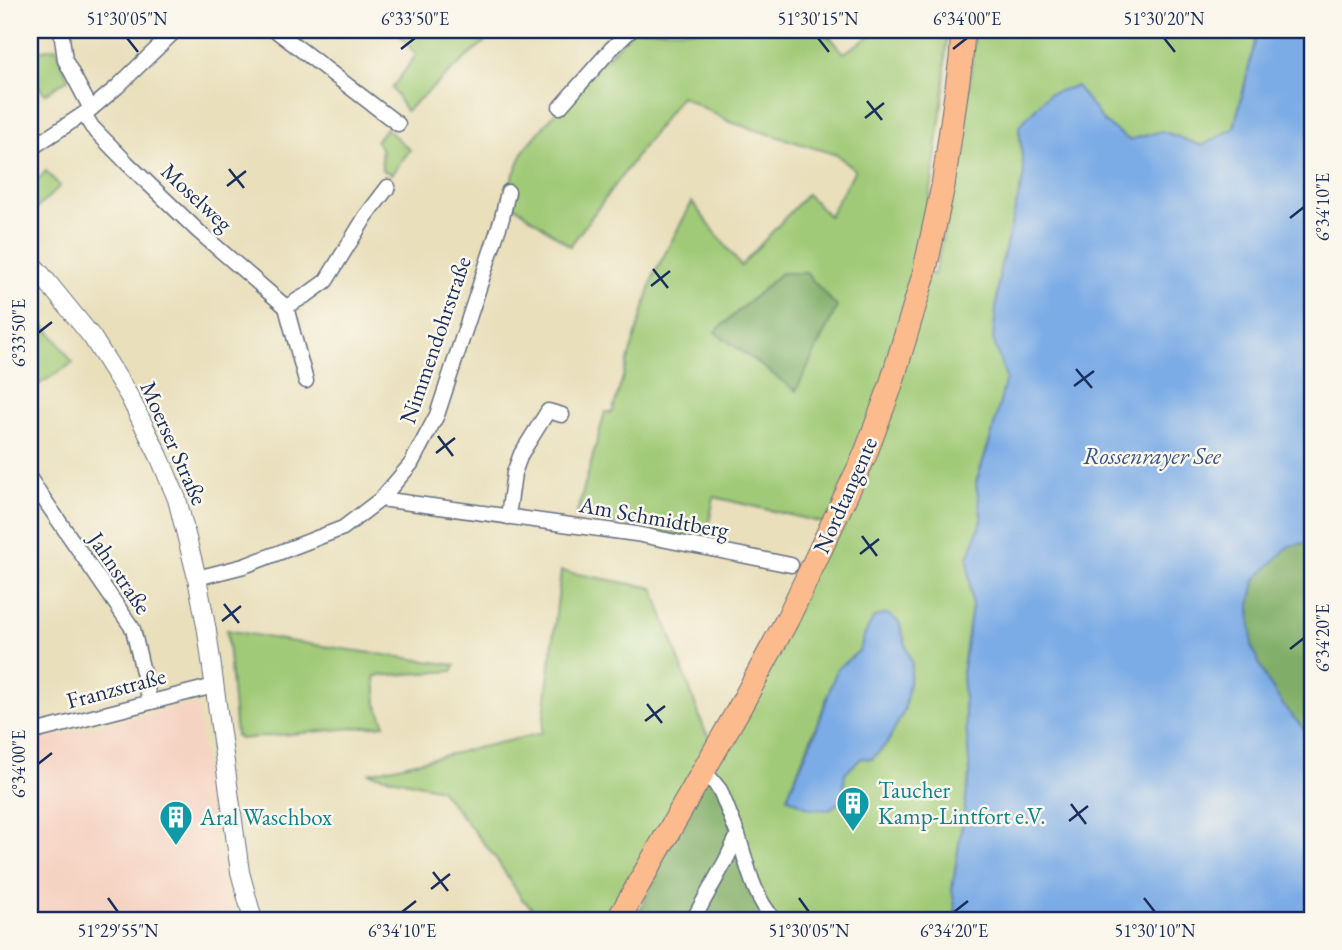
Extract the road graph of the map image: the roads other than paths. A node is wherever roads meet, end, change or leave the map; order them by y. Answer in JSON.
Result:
{"nodes":[{"id":1,"x":61,"y":30,"type":"edge"},
{"id":2,"x":176,"y":30,"type":"edge"},
{"id":3,"x":275,"y":30,"type":"edge"},
{"id":4,"x":631,"y":30,"type":"edge"},
{"id":5,"x":962,"y":30,"type":"edge"},
{"id":6,"x":561,"y":107,"type":"dead end"},
{"id":7,"x":87,"y":112,"type":"junction"},
{"id":8,"x":398,"y":124,"type":"dead end"},
{"id":9,"x":30,"y":149,"type":"edge"},
{"id":10,"x":388,"y":187,"type":"dead end"},
{"id":11,"x":508,"y":192,"type":"dead end"},
{"id":12,"x":30,"y":262,"type":"edge"},
{"id":13,"x":286,"y":307,"type":"junction"},
{"id":14,"x":306,"y":381,"type":"dead end"},
{"id":15,"x":562,"y":415,"type":"dead end"},
{"id":16,"x":30,"y":479,"type":"edge"},
{"id":17,"x":381,"y":499,"type":"junction"},
{"id":18,"x":509,"y":517,"type":"junction"},
{"id":19,"x":791,"y":565,"type":"dead end"},
{"id":20,"x":197,"y":578,"type":"junction"},
{"id":21,"x":214,"y":686,"type":"junction"},
{"id":22,"x":150,"y":702,"type":"junction"},
{"id":23,"x":30,"y":733,"type":"edge"},
{"id":24,"x":704,"y":770,"type":"junction"},
{"id":25,"x":737,"y":835,"type":"junction"},
{"id":26,"x":253,"y":920,"type":"edge"},
{"id":27,"x":618,"y":920,"type":"edge"},
{"id":28,"x":693,"y":920,"type":"edge"},
{"id":29,"x":775,"y":920,"type":"edge"}],
"edges":[{"from":1,"to":7,"type":"street","name":"Moselweg"},
{"from":2,"to":7,"type":"street"},
{"from":3,"to":8,"type":"street"},
{"from":4,"to":6,"type":"street"},
{"from":5,"to":24,"type":"main road","name":"Nordtangente"},
{"from":7,"to":9,"type":"street"},
{"from":7,"to":13,"type":"street","name":"Moselweg"},
{"from":10,"to":13,"type":"street"},
{"from":11,"to":17,"type":"street","name":"Nimmendohrstraße"},
{"from":12,"to":20,"type":"street","name":"Moerser Straße"},
{"from":13,"to":14,"type":"street"},
{"from":15,"to":18,"type":"street"},
{"from":16,"to":22,"type":"street","name":"Jahnstraße"},
{"from":17,"to":18,"type":"street","name":"Am Schmidtberg"},
{"from":17,"to":20,"type":"street","name":"Nimmendohrstraße"},
{"from":18,"to":19,"type":"street","name":"Am Schmidtberg"},
{"from":20,"to":21,"type":"street","name":"Moerser Straße"},
{"from":21,"to":22,"type":"street","name":"Franzstraße"},
{"from":21,"to":26,"type":"street","name":"Moerser Straße"},
{"from":22,"to":23,"type":"street","name":"Franzstraße"},
{"from":24,"to":25,"type":"street"},
{"from":24,"to":27,"type":"main road","name":"Nordtangente"},
{"from":25,"to":28,"type":"street"},
{"from":25,"to":29,"type":"street"}]}
